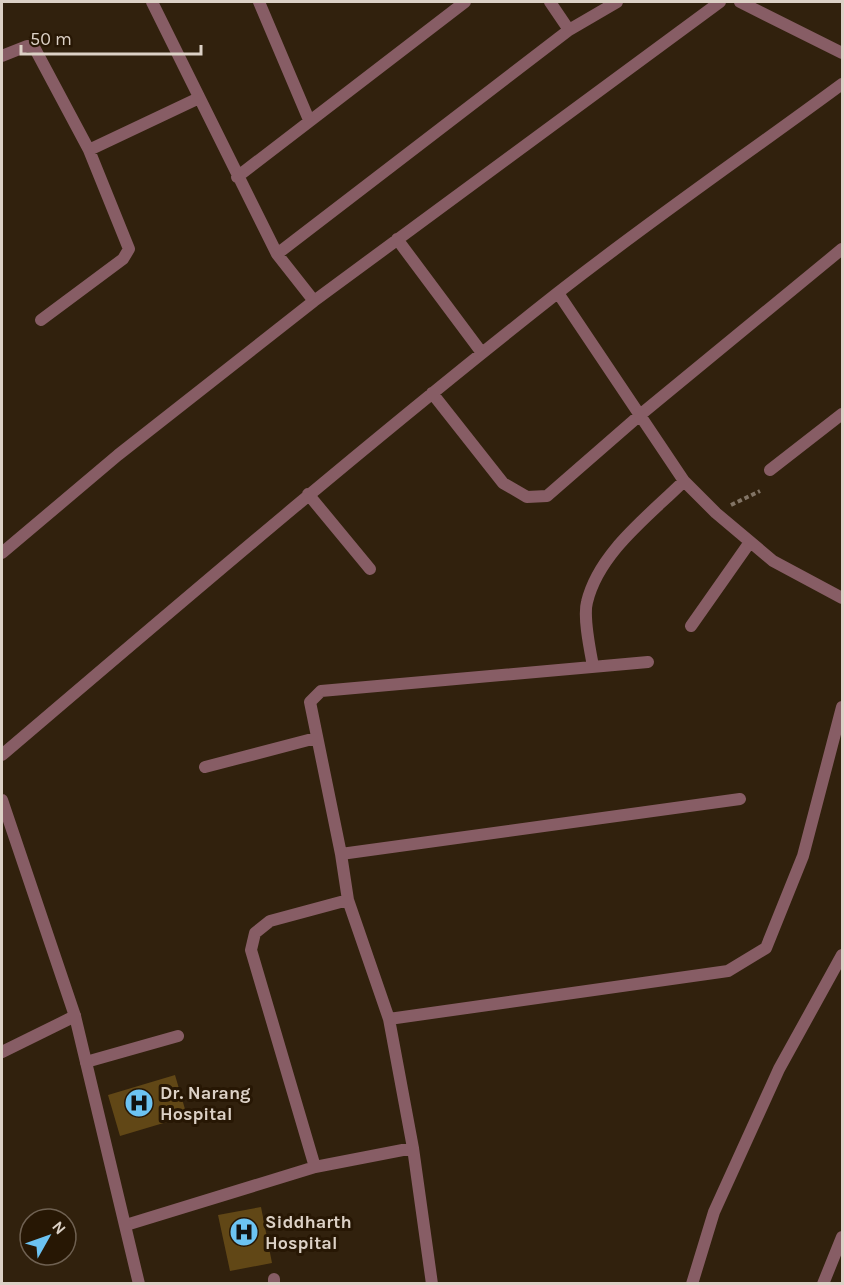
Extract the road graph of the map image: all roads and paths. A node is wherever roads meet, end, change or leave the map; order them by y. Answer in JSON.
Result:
{"nodes":[{"id":1,"x":152,"y":2,"type":"edge"},
{"id":2,"x":259,"y":2,"type":"edge"},
{"id":3,"x":465,"y":2,"type":"edge"},
{"id":4,"x":550,"y":2,"type":"edge"},
{"id":5,"x":617,"y":2,"type":"edge"},
{"id":6,"x":740,"y":2,"type":"edge"},
{"id":7,"x":715,"y":3,"type":"edge"},
{"id":8,"x":568,"y":30,"type":"junction"},
{"id":9,"x":843,"y":53,"type":"edge"},
{"id":10,"x":2,"y":56,"type":"edge"},
{"id":11,"x":843,"y":84,"type":"edge"},
{"id":12,"x":199,"y":98,"type":"junction"},
{"id":13,"x":309,"y":120,"type":"junction"},
{"id":14,"x":89,"y":150,"type":"junction"},
{"id":15,"x":237,"y":177,"type":"junction"},
{"id":16,"x":398,"y":239,"type":"junction"},
{"id":17,"x":843,"y":249,"type":"edge"},
{"id":18,"x":278,"y":254,"type":"junction"},
{"id":19,"x":558,"y":293,"type":"junction"},
{"id":20,"x":314,"y":301,"type":"junction"},
{"id":21,"x":40,"y":320,"type":"dead end"},
{"id":22,"x":483,"y":353,"type":"junction"},
{"id":23,"x":432,"y":393,"type":"junction"},
{"id":24,"x":843,"y":414,"type":"edge"},
{"id":25,"x":640,"y":415,"type":"junction"},
{"id":26,"x":770,"y":470,"type":"dead end"},
{"id":27,"x":684,"y":481,"type":"junction"},
{"id":28,"x":760,"y":491,"type":"dead end"},
{"id":29,"x":308,"y":494,"type":"junction"},
{"id":30,"x":716,"y":513,"type":"junction"},
{"id":31,"x":750,"y":542,"type":"junction"},
{"id":32,"x":2,"y":553,"type":"edge"},
{"id":33,"x":370,"y":568,"type":"dead end"},
{"id":34,"x":843,"y":598,"type":"edge"},
{"id":35,"x":691,"y":626,"type":"dead end"},
{"id":36,"x":648,"y":662,"type":"dead end"},
{"id":37,"x":593,"y":666,"type":"junction"},
{"id":38,"x":843,"y":707,"type":"edge"},
{"id":39,"x":316,"y":738,"type":"junction"},
{"id":40,"x":2,"y":755,"type":"edge"},
{"id":41,"x":205,"y":767,"type":"dead end"},
{"id":42,"x":740,"y":799,"type":"dead end"},
{"id":43,"x":2,"y":800,"type":"edge"},
{"id":44,"x":341,"y":854,"type":"junction"},
{"id":45,"x":348,"y":900,"type":"junction"},
{"id":46,"x":843,"y":954,"type":"edge"},
{"id":47,"x":75,"y":1016,"type":"junction"},
{"id":48,"x":388,"y":1019,"type":"junction"},
{"id":49,"x":178,"y":1036,"type":"dead end"},
{"id":50,"x":2,"y":1052,"type":"edge"},
{"id":51,"x":86,"y":1062,"type":"junction"},
{"id":52,"x":413,"y":1148,"type":"junction"},
{"id":53,"x":315,"y":1167,"type":"junction"},
{"id":54,"x":126,"y":1225,"type":"junction"},
{"id":55,"x":843,"y":1238,"type":"edge"},
{"id":56,"x":139,"y":1284,"type":"edge"},
{"id":57,"x":432,"y":1284,"type":"edge"},
{"id":58,"x":692,"y":1284,"type":"edge"},
{"id":59,"x":823,"y":1284,"type":"edge"}],
"edges":[{"from":1,"to":12,"type":"street"},
{"from":2,"to":13,"type":"street"},
{"from":3,"to":13,"type":"street"},
{"from":4,"to":8,"type":"street"},
{"from":5,"to":8,"type":"street"},
{"from":6,"to":9,"type":"street"},
{"from":7,"to":16,"type":"street"},
{"from":8,"to":18,"type":"street"},
{"from":10,"to":14,"type":"street"},
{"from":11,"to":19,"type":"street"},
{"from":12,"to":14,"type":"street"},
{"from":12,"to":15,"type":"street"},
{"from":13,"to":15,"type":"street"},
{"from":14,"to":21,"type":"street"},
{"from":15,"to":18,"type":"street"},
{"from":16,"to":20,"type":"street"},
{"from":16,"to":22,"type":"street"},
{"from":17,"to":25,"type":"street"},
{"from":18,"to":20,"type":"street"},
{"from":19,"to":22,"type":"street"},
{"from":19,"to":25,"type":"street"},
{"from":20,"to":32,"type":"street"},
{"from":22,"to":23,"type":"street"},
{"from":23,"to":25,"type":"street"},
{"from":23,"to":29,"type":"street"},
{"from":24,"to":26,"type":"street"},
{"from":25,"to":27,"type":"street"},
{"from":27,"to":30,"type":"street"},
{"from":27,"to":37,"type":"street"},
{"from":28,"to":30,"type":"path"},
{"from":29,"to":33,"type":"street"},
{"from":29,"to":40,"type":"street"},
{"from":30,"to":31,"type":"street"},
{"from":31,"to":34,"type":"street"},
{"from":31,"to":35,"type":"street"},
{"from":36,"to":37,"type":"street"},
{"from":37,"to":39,"type":"street"},
{"from":38,"to":48,"type":"street"},
{"from":39,"to":41,"type":"street"},
{"from":39,"to":44,"type":"street"},
{"from":42,"to":44,"type":"street"},
{"from":43,"to":47,"type":"street"},
{"from":44,"to":45,"type":"street"},
{"from":45,"to":48,"type":"street"},
{"from":45,"to":53,"type":"street"},
{"from":46,"to":58,"type":"street"},
{"from":47,"to":50,"type":"street"},
{"from":47,"to":51,"type":"street"},
{"from":48,"to":52,"type":"street"},
{"from":49,"to":51,"type":"street"},
{"from":51,"to":54,"type":"street"},
{"from":52,"to":53,"type":"street"},
{"from":52,"to":57,"type":"street"},
{"from":53,"to":54,"type":"street"},
{"from":54,"to":56,"type":"street"},
{"from":55,"to":59,"type":"street"}]}
